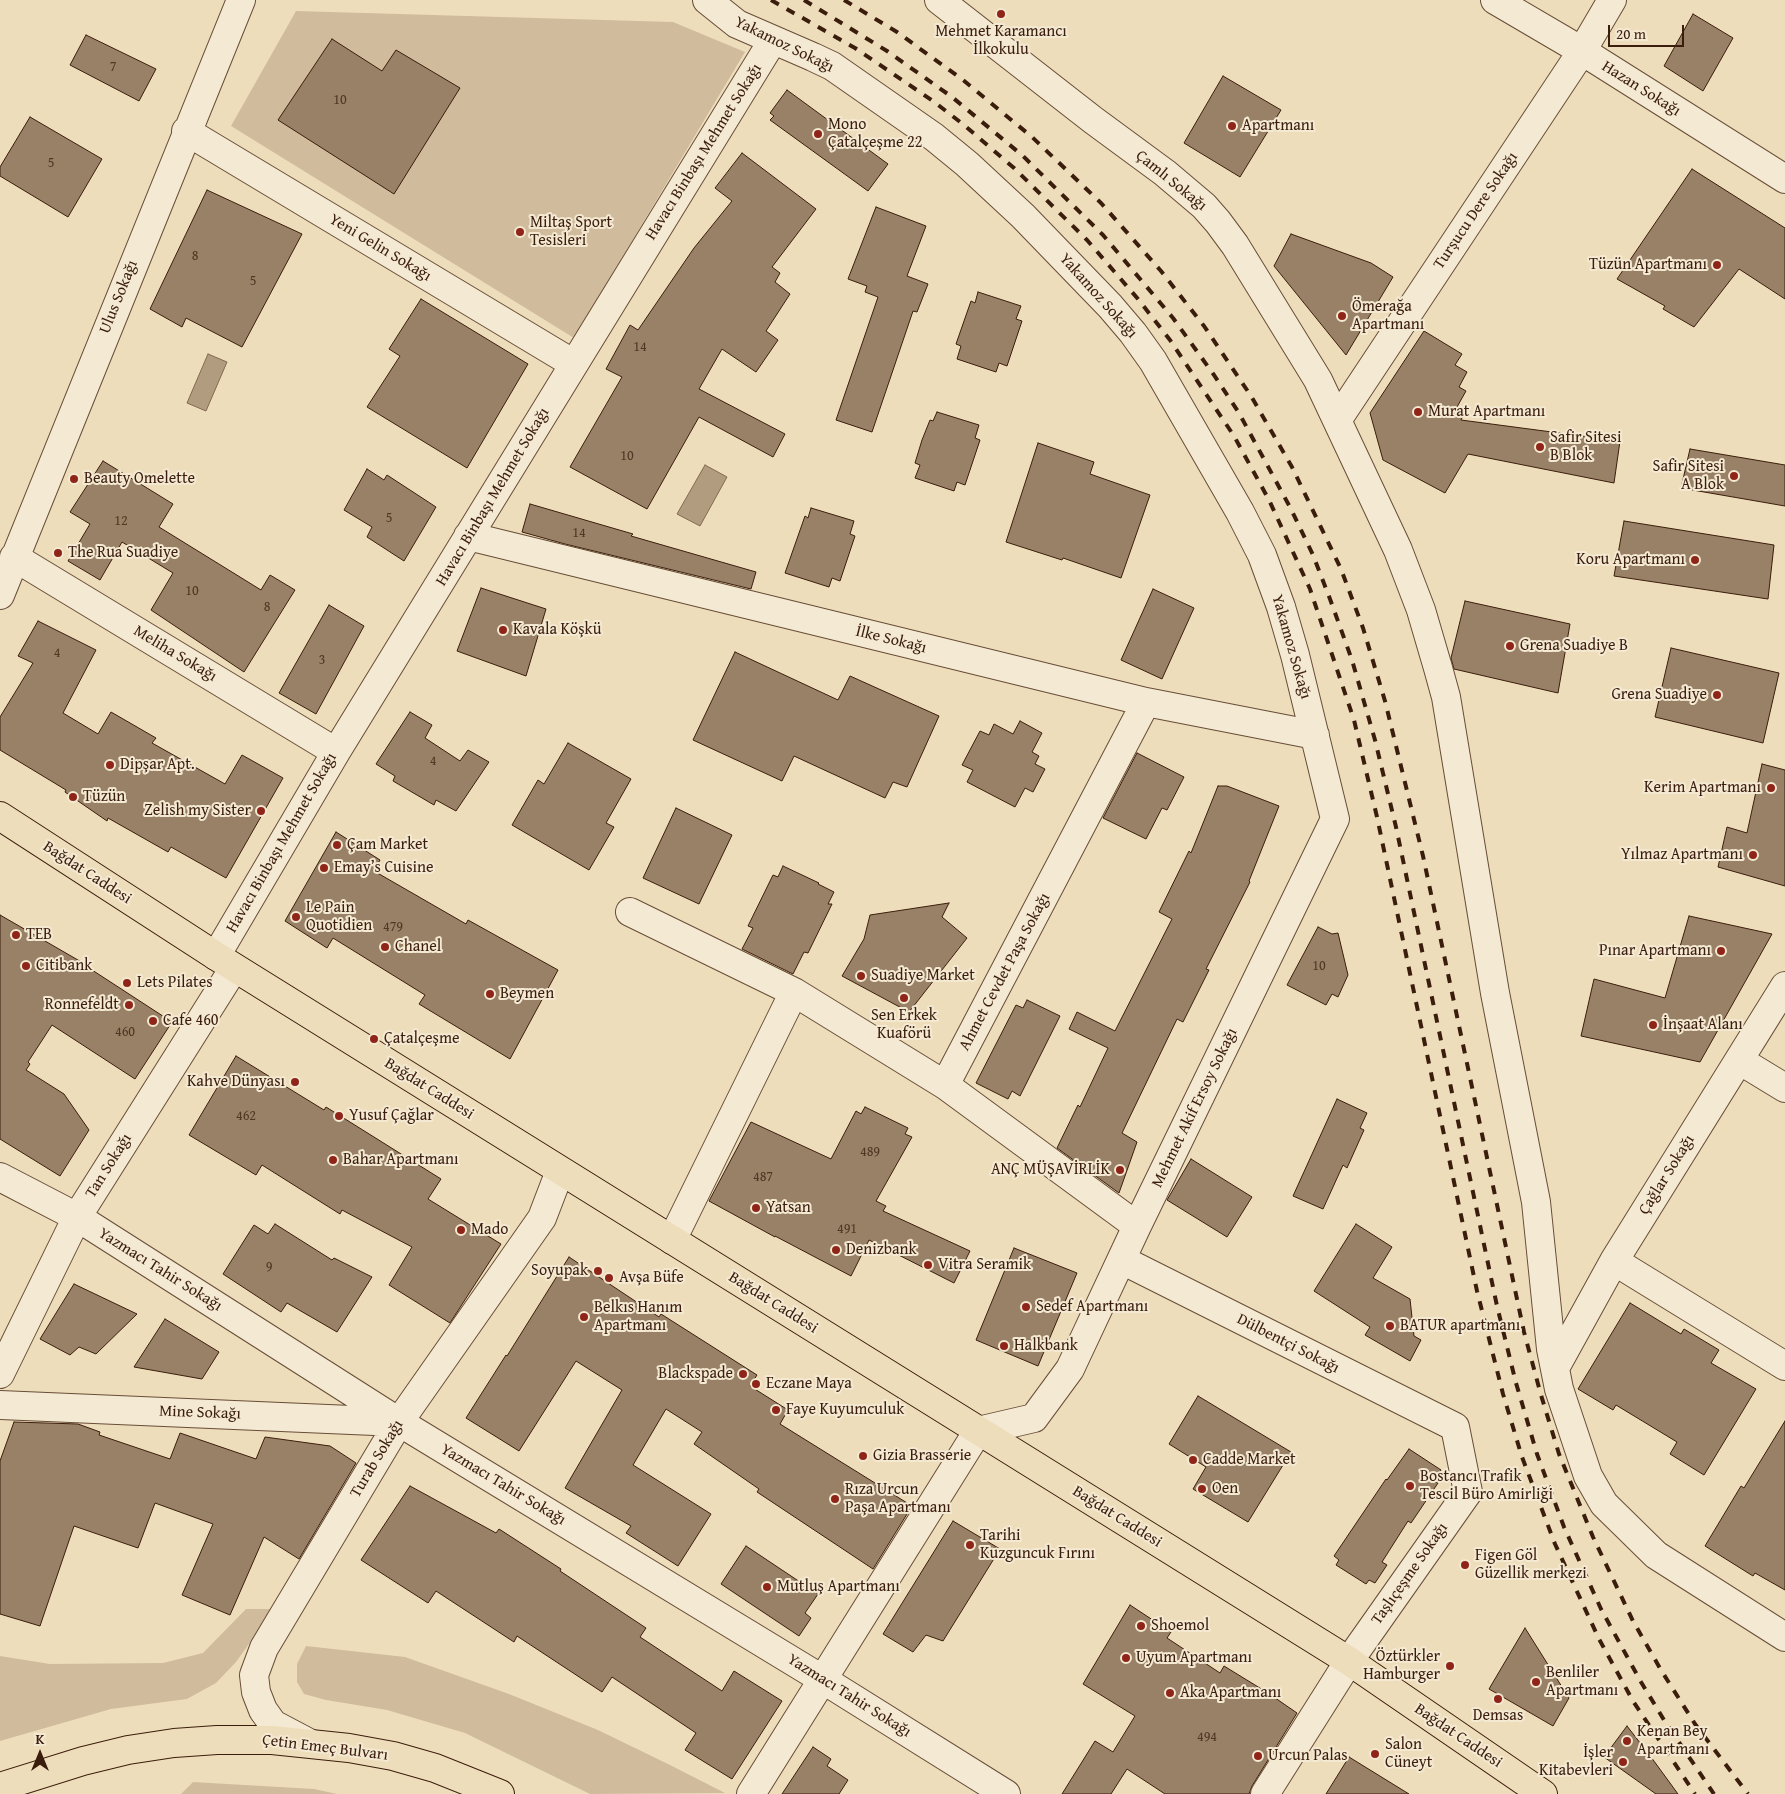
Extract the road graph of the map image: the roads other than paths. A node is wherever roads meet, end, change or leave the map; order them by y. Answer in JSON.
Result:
{"nodes":[{"id":1,"x":241,"y":0,"type":"edge"},
{"id":2,"x":706,"y":0,"type":"edge"},
{"id":3,"x":939,"y":0,"type":"edge"},
{"id":4,"x":1495,"y":0,"type":"edge"},
{"id":5,"x":1612,"y":0,"type":"edge"},
{"id":6,"x":773,"y":40,"type":"junction"},
{"id":7,"x":1582,"y":51,"type":"junction"},
{"id":8,"x":186,"y":132,"type":"junction"},
{"id":9,"x":1785,"y":179,"type":"edge"},
{"id":10,"x":574,"y":364,"type":"junction"},
{"id":11,"x":1338,"y":419,"type":"junction"},
{"id":12,"x":468,"y":536,"type":"junction"},
{"id":13,"x":14,"y":557,"type":"junction"},
{"id":14,"x":0,"y":595,"type":"edge"},
{"id":15,"x":1146,"y":702,"type":"junction"},
{"id":16,"x":1315,"y":735,"type":"junction"},
{"id":17,"x":336,"y":752,"type":"junction"},
{"id":18,"x":0,"y":816,"type":"edge"},
{"id":19,"x":630,"y":912,"type":"dead end"},
{"id":20,"x":225,"y":962,"type":"junction"},
{"id":21,"x":1785,"y":986,"type":"edge"},
{"id":22,"x":794,"y":992,"type":"junction"},
{"id":23,"x":1739,"y":1060,"type":"junction"},
{"id":24,"x":945,"y":1085,"type":"junction"},
{"id":25,"x":1785,"y":1088,"type":"edge"},
{"id":26,"x":560,"y":1170,"type":"junction"},
{"id":27,"x":0,"y":1177,"type":"edge"},
{"id":28,"x":77,"y":1217,"type":"junction"},
{"id":29,"x":1137,"y":1226,"type":"junction"},
{"id":30,"x":672,"y":1240,"type":"junction"},
{"id":31,"x":1122,"y":1260,"type":"junction"},
{"id":32,"x":1614,"y":1261,"type":"junction"},
{"id":33,"x":1785,"y":1366,"type":"edge"},
{"id":34,"x":1555,"y":1368,"type":"junction"},
{"id":35,"x":0,"y":1374,"type":"edge"},
{"id":36,"x":0,"y":1405,"type":"edge"},
{"id":37,"x":399,"y":1422,"type":"junction"},
{"id":38,"x":1455,"y":1427,"type":"joint"},
{"id":39,"x":978,"y":1431,"type":"junction"},
{"id":40,"x":1785,"y":1637,"type":"edge"},
{"id":41,"x":1349,"y":1661,"type":"junction"},
{"id":42,"x":822,"y":1679,"type":"junction"},
{"id":43,"x":309,"y":1743,"type":"junction"},
{"id":44,"x":0,"y":1787,"type":"edge"},
{"id":45,"x":500,"y":1794,"type":"edge"},
{"id":46,"x":751,"y":1794,"type":"edge"},
{"id":47,"x":1006,"y":1794,"type":"edge"},
{"id":48,"x":1265,"y":1794,"type":"edge"},
{"id":49,"x":1543,"y":1794,"type":"edge"}],
"edges":[{"from":1,"to":8,"type":"street","name":"Ulus Sokağı"},
{"from":2,"to":6,"type":"street","name":"Yakamoz Sokağı"},
{"from":3,"to":11,"type":"street","name":"Çamlı Sokağı"},
{"from":4,"to":7,"type":"street","name":"Hazan Sokağı"},
{"from":5,"to":7,"type":"street","name":"Turşucu Dere Sokağı"},
{"from":6,"to":10,"type":"street","name":"Havacı Binbaşı Mehmet Sokağı"},
{"from":6,"to":16,"type":"street","name":"Yakamoz Sokağı"},
{"from":7,"to":9,"type":"street","name":"Hazan Sokağı"},
{"from":7,"to":11,"type":"street","name":"Turşucu Dere Sokağı"},
{"from":8,"to":10,"type":"street","name":"Yeni Gelin Sokağı"},
{"from":8,"to":13,"type":"street","name":"Ulus Sokağı"},
{"from":10,"to":12,"type":"street","name":"Havacı Binbaşı Mehmet Sokağı"},
{"from":11,"to":34,"type":"street","name":"Çamlı Sokağı"},
{"from":12,"to":15,"type":"street","name":"İlke Sokağı"},
{"from":12,"to":17,"type":"street","name":"Havacı Binbaşı Mehmet Sokağı"},
{"from":13,"to":14,"type":"street","name":"Ulus Sokağı"},
{"from":13,"to":17,"type":"street","name":"Meliha Sokağı"},
{"from":15,"to":16,"type":"street","name":"İlke Sokağı"},
{"from":15,"to":24,"type":"street","name":"Ahmet Cevdet Paşa Sokağı"},
{"from":16,"to":29,"type":"street","name":"Mehmet Akif Ersoy Sokağı"},
{"from":17,"to":20,"type":"street","name":"Havacı Binbaşı Mehmet Sokağı"},
{"from":18,"to":20,"type":"main road","name":"Bağdat Caddesi"},
{"from":19,"to":22,"type":"street"},
{"from":20,"to":26,"type":"main road","name":"Bağdat Caddesi"},
{"from":20,"to":28,"type":"street","name":"Tan Sokağı"},
{"from":21,"to":23,"type":"street","name":"Çağlar Sokağı"},
{"from":22,"to":24,"type":"street"},
{"from":22,"to":30,"type":"street"},
{"from":23,"to":25,"type":"street"},
{"from":23,"to":32,"type":"street","name":"Çağlar Sokağı"},
{"from":24,"to":29,"type":"street"},
{"from":26,"to":30,"type":"main road","name":"Bağdat Caddesi"},
{"from":26,"to":37,"type":"street","name":"Turab Sokağı"},
{"from":27,"to":28,"type":"street","name":"Yazmacı Tahir Sokağı"},
{"from":28,"to":35,"type":"street","name":"Tan Sokağı"},
{"from":28,"to":37,"type":"street","name":"Yazmacı Tahir Sokağı"},
{"from":29,"to":31,"type":"street","name":"Mehmet Akif Ersoy Sokağı"},
{"from":30,"to":39,"type":"main road","name":"Bağdat Caddesi"},
{"from":31,"to":38,"type":"street","name":"Dülbentçi Sokağı"},
{"from":31,"to":39,"type":"street","name":"Mehmet Akif Ersoy Sokağı"},
{"from":32,"to":33,"type":"street"},
{"from":32,"to":34,"type":"street","name":"Çağlar Sokağı"},
{"from":34,"to":40,"type":"street","name":"Çamlı Sokağı"},
{"from":36,"to":37,"type":"street","name":"Mine Sokağı"},
{"from":37,"to":42,"type":"street","name":"Yazmacı Tahir Sokağı"},
{"from":37,"to":43,"type":"street","name":"Turab Sokağı"},
{"from":38,"to":41,"type":"street","name":"Taşlıçeşme Sokağı"},
{"from":39,"to":41,"type":"main road","name":"Bağdat Caddesi"},
{"from":39,"to":42,"type":"street"},
{"from":41,"to":48,"type":"street","name":"Taşlıçeşme Sokağı"},
{"from":41,"to":49,"type":"main road","name":"Bağdat Caddesi"},
{"from":42,"to":46,"type":"street"},
{"from":42,"to":47,"type":"street","name":"Yazmacı Tahir Sokağı"},
{"from":43,"to":44,"type":"main road","name":"Çetin Emeç Bulvarı"},
{"from":43,"to":45,"type":"main road","name":"Çetin Emeç Bulvarı"}]}
